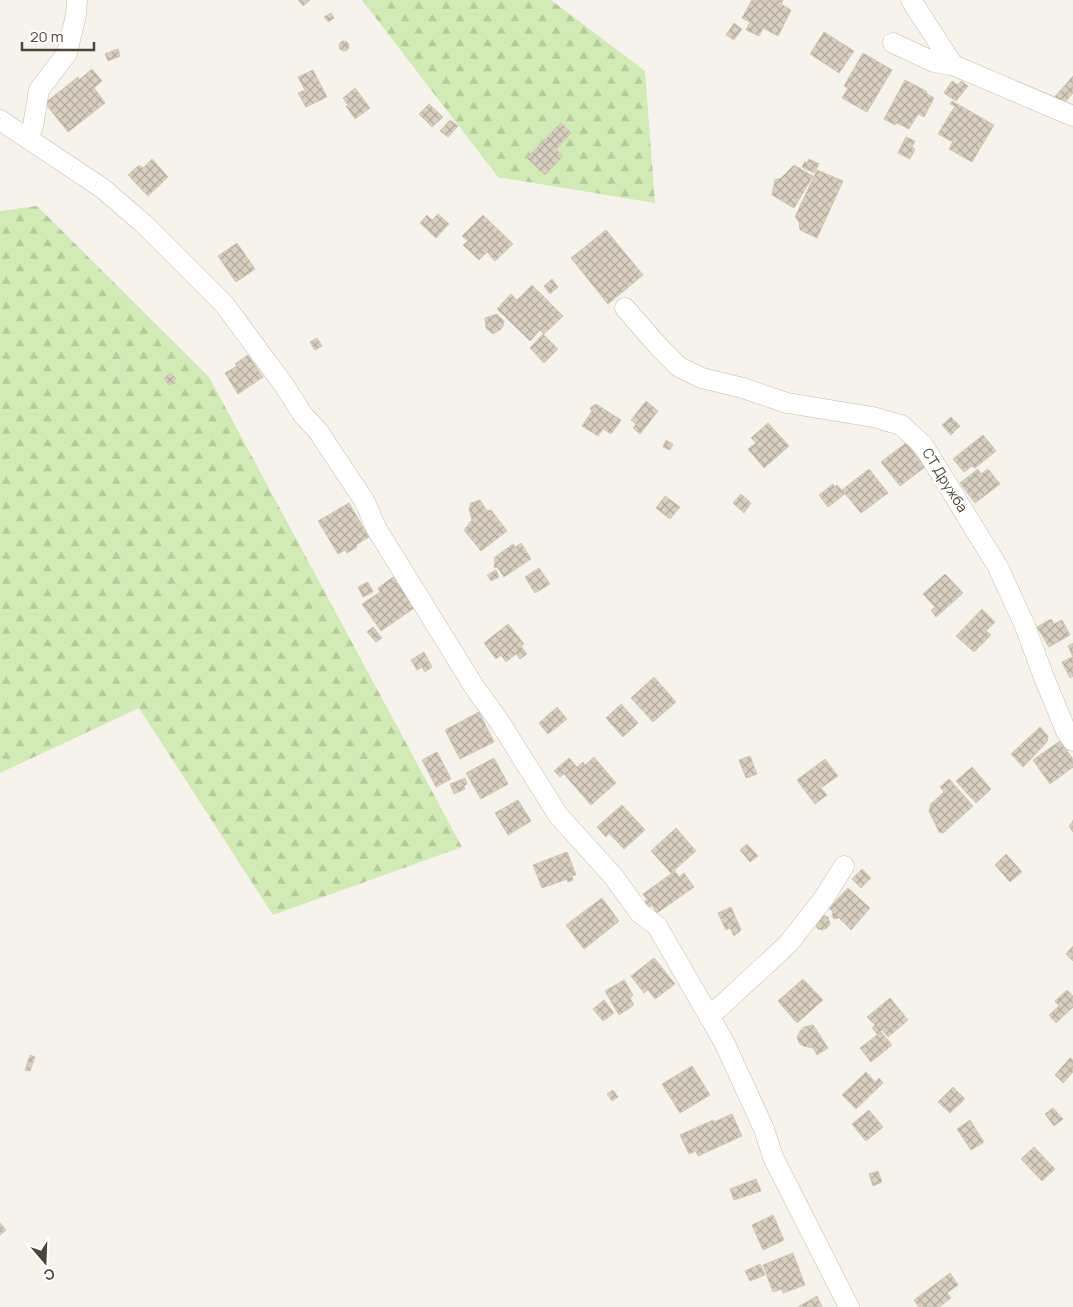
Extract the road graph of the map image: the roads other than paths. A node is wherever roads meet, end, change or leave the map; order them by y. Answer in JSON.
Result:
{"nodes":[{"id":1,"x":77,"y":0,"type":"edge"},
{"id":2,"x":911,"y":0,"type":"edge"},
{"id":3,"x":893,"y":43,"type":"dead end"},
{"id":4,"x":954,"y":65,"type":"junction"},
{"id":5,"x":1073,"y":116,"type":"edge"},
{"id":6,"x":0,"y":120,"type":"edge"},
{"id":7,"x":28,"y":140,"type":"junction"},
{"id":8,"x":625,"y":308,"type":"dead end"},
{"id":9,"x":1073,"y":741,"type":"edge"},
{"id":10,"x":844,"y":866,"type":"dead end"},
{"id":11,"x":709,"y":1017,"type":"junction"},
{"id":12,"x":849,"y":1307,"type":"edge"}],
"edges":[{"from":1,"to":7,"type":"street"},
{"from":2,"to":4,"type":"street"},
{"from":3,"to":4,"type":"street"},
{"from":4,"to":5,"type":"street"},
{"from":6,"to":7,"type":"street"},
{"from":7,"to":11,"type":"street"},
{"from":8,"to":9,"type":"street","name":"СТ Дружба"},
{"from":10,"to":11,"type":"street"},
{"from":11,"to":12,"type":"street"}]}
